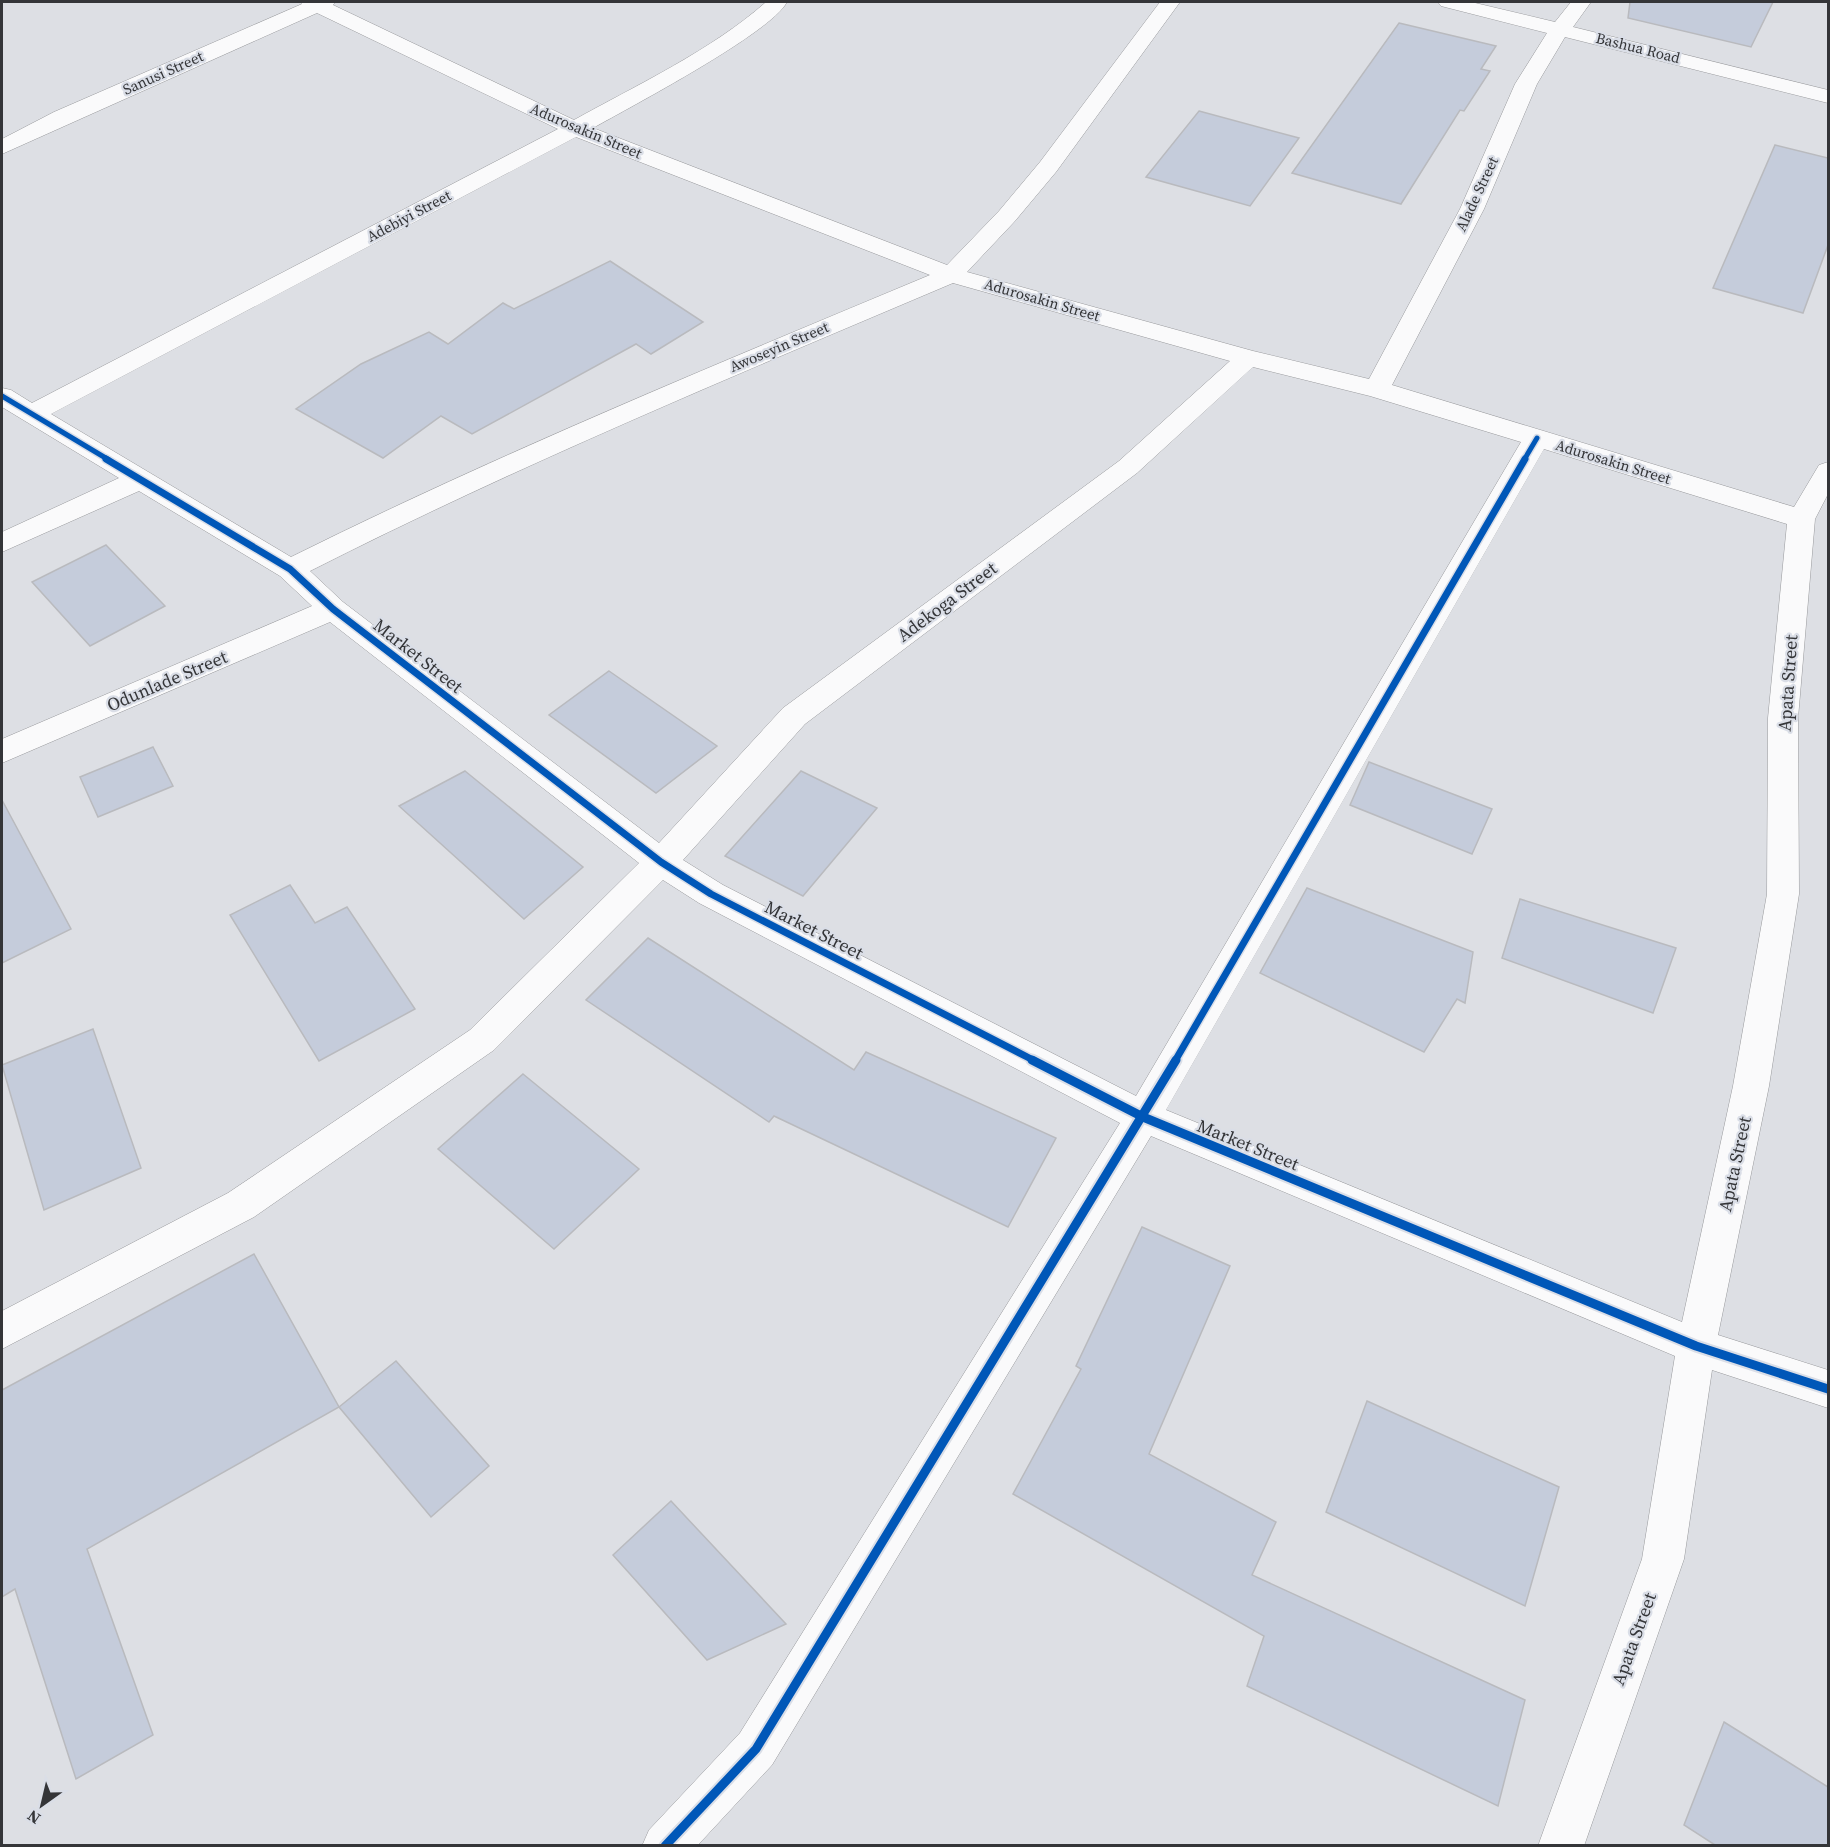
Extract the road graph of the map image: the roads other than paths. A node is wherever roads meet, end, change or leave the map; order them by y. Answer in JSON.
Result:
{"nodes":[{"id":1,"x":318,"y":2,"type":"edge"},
{"id":2,"x":777,"y":2,"type":"edge"},
{"id":3,"x":1170,"y":2,"type":"edge"},
{"id":4,"x":1448,"y":2,"type":"edge"},
{"id":5,"x":1581,"y":2,"type":"edge"},
{"id":6,"x":1560,"y":29,"type":"junction"},
{"id":7,"x":1828,"y":96,"type":"edge"},
{"id":8,"x":575,"y":129,"type":"junction"},
{"id":9,"x":2,"y":147,"type":"edge"},
{"id":10,"x":951,"y":275,"type":"junction"},
{"id":11,"x":1248,"y":358,"type":"junction"},
{"id":12,"x":1377,"y":389,"type":"junction"},
{"id":13,"x":2,"y":396,"type":"edge"},
{"id":14,"x":31,"y":414,"type":"junction"},
{"id":15,"x":1537,"y":438,"type":"junction"},
{"id":16,"x":1828,"y":471,"type":"edge"},
{"id":17,"x":139,"y":480,"type":"junction"},
{"id":18,"x":1802,"y":519,"type":"junction"},
{"id":19,"x":2,"y":543,"type":"edge"},
{"id":20,"x":290,"y":569,"type":"junction"},
{"id":21,"x":333,"y":609,"type":"junction"},
{"id":22,"x":2,"y":752,"type":"edge"},
{"id":23,"x":661,"y":862,"type":"junction"},
{"id":24,"x":1143,"y":1117,"type":"junction"},
{"id":25,"x":2,"y":1331,"type":"edge"},
{"id":26,"x":1696,"y":1346,"type":"junction"},
{"id":27,"x":1828,"y":1389,"type":"edge"},
{"id":28,"x":665,"y":1845,"type":"edge"},
{"id":29,"x":1561,"y":1845,"type":"edge"}],
"edges":[{"from":1,"to":8,"type":"street","name":"Adurosakin Street"},
{"from":1,"to":9,"type":"street","name":"Sanusi Street"},
{"from":2,"to":8,"type":"street","name":"Adebiyi Street"},
{"from":3,"to":10,"type":"street","name":"Awoseyin Street"},
{"from":4,"to":6,"type":"street","name":"Bashua Road"},
{"from":5,"to":6,"type":"street","name":"Alade Street"},
{"from":6,"to":7,"type":"street","name":"Bashua Road"},
{"from":6,"to":12,"type":"street","name":"Alade Street"},
{"from":8,"to":10,"type":"street","name":"Adurosakin Street"},
{"from":8,"to":14,"type":"street","name":"Adebiyi Street"},
{"from":10,"to":11,"type":"street","name":"Adurosakin Street"},
{"from":10,"to":20,"type":"street","name":"Awoseyin Street"},
{"from":11,"to":12,"type":"street","name":"Adurosakin Street"},
{"from":11,"to":23,"type":"street","name":"Adekoga Street"},
{"from":12,"to":15,"type":"street","name":"Adurosakin Street"},
{"from":13,"to":14,"type":"street","name":"Market Street"},
{"from":14,"to":17,"type":"street","name":"Market Street"},
{"from":15,"to":18,"type":"street","name":"Adurosakin Street"},
{"from":15,"to":24,"type":"street"},
{"from":16,"to":18,"type":"street","name":"Apata Street"},
{"from":17,"to":19,"type":"street"},
{"from":17,"to":20,"type":"street","name":"Market Street"},
{"from":18,"to":26,"type":"street","name":"Apata Street"},
{"from":20,"to":21,"type":"street","name":"Market Street"},
{"from":21,"to":22,"type":"street","name":"Odunlade Street"},
{"from":21,"to":23,"type":"street","name":"Market Street"},
{"from":23,"to":24,"type":"street","name":"Market Street"},
{"from":23,"to":25,"type":"street","name":"Adekoga Street"},
{"from":24,"to":26,"type":"street","name":"Market Street"},
{"from":24,"to":28,"type":"street"},
{"from":26,"to":27,"type":"street","name":"Market Street"},
{"from":26,"to":29,"type":"street","name":"Apata Street"}]}
